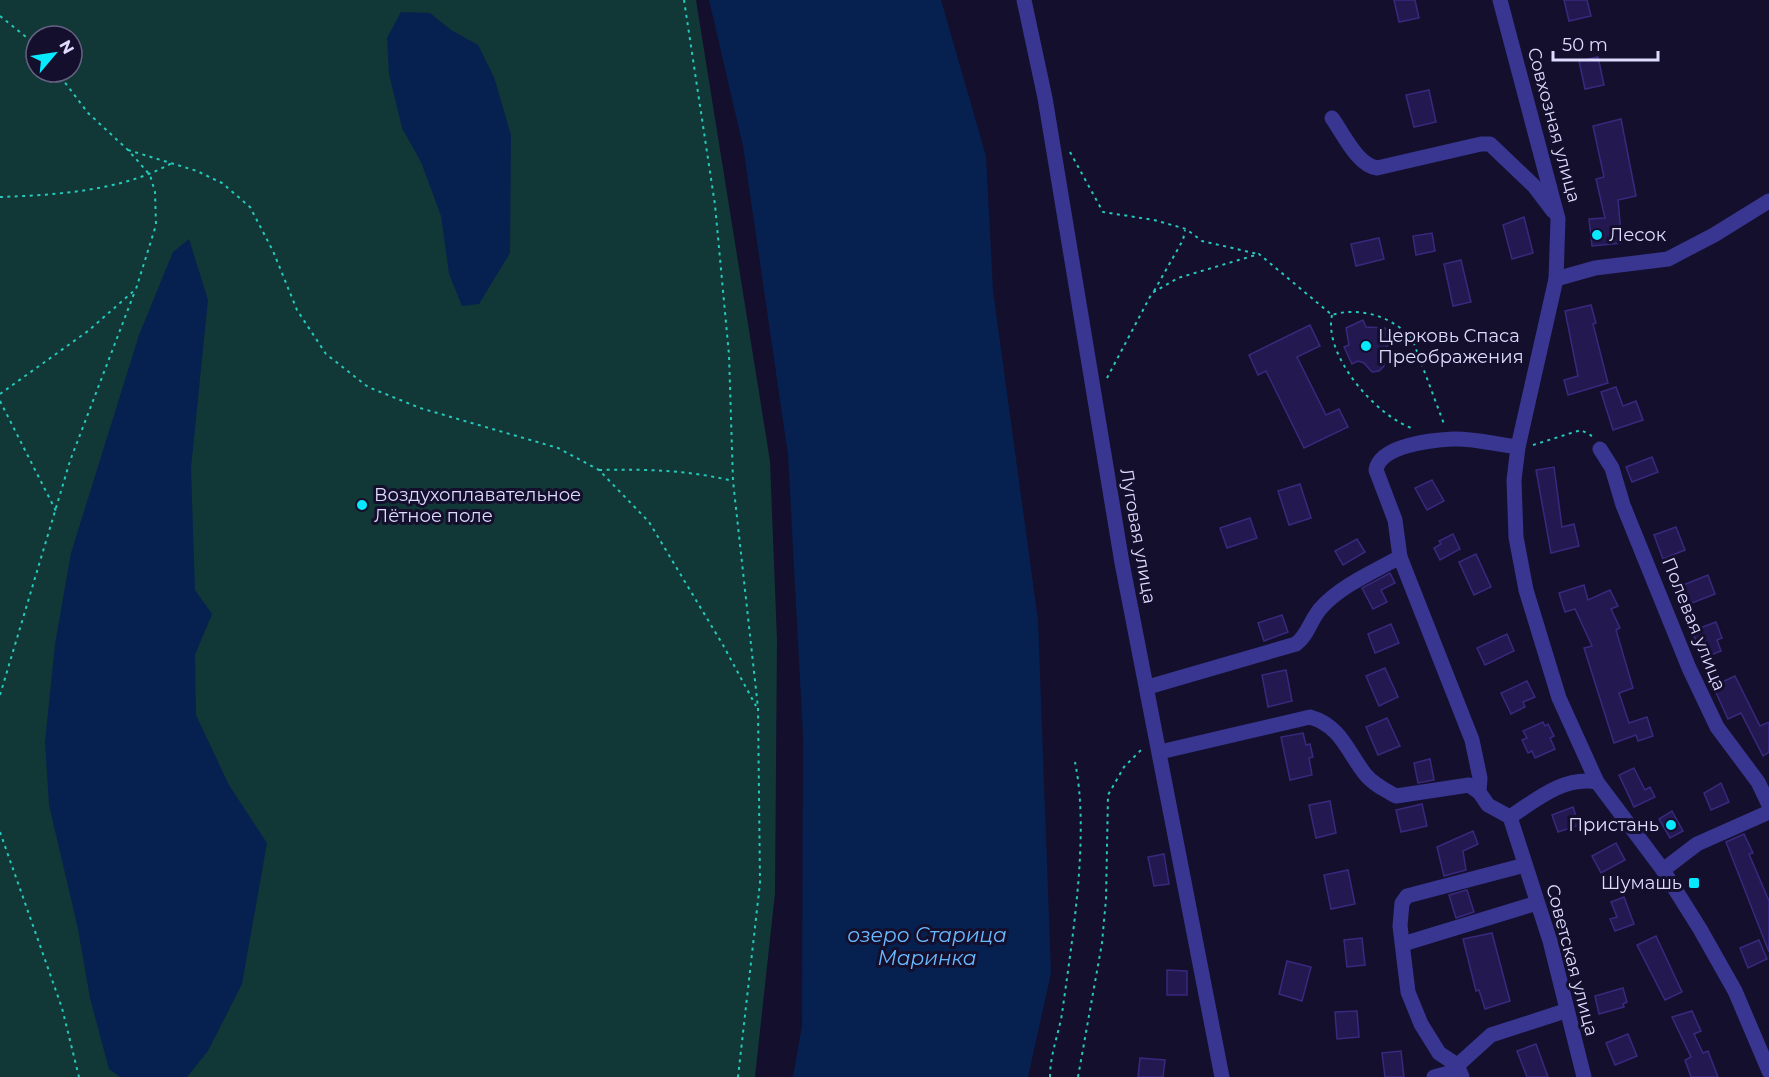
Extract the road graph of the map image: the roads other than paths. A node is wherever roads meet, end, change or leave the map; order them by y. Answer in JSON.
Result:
{"nodes":[{"id":1,"x":1024,"y":0,"type":"edge"},
{"id":2,"x":1500,"y":0,"type":"edge"},
{"id":3,"x":1332,"y":118,"type":"dead end"},
{"id":4,"x":1769,"y":201,"type":"edge"},
{"id":5,"x":1558,"y":219,"type":"junction"},
{"id":6,"x":1556,"y":279,"type":"junction"},
{"id":7,"x":1518,"y":447,"type":"junction"},
{"id":8,"x":1600,"y":449,"type":"road end"},
{"id":9,"x":1400,"y":557,"type":"junction"},
{"id":10,"x":1148,"y":687,"type":"junction"},
{"id":11,"x":1158,"y":746,"type":"junction"},
{"id":12,"x":1597,"y":782,"type":"junction"},
{"id":13,"x":1479,"y":792,"type":"junction"},
{"id":14,"x":1769,"y":805,"type":"edge"},
{"id":15,"x":1769,"y":812,"type":"edge"},
{"id":16,"x":1510,"y":817,"type":"junction"},
{"id":17,"x":1523,"y":859,"type":"junction"},
{"id":18,"x":1663,"y":870,"type":"junction"},
{"id":19,"x":1537,"y":903,"type":"junction"},
{"id":20,"x":1403,"y":944,"type":"junction"},
{"id":21,"x":1565,"y":1011,"type":"junction"},
{"id":22,"x":1460,"y":1071,"type":"edge"},
{"id":23,"x":1769,"y":1071,"type":"edge"},
{"id":24,"x":1222,"y":1077,"type":"edge"},
{"id":25,"x":1434,"y":1077,"type":"edge"},
{"id":26,"x":1584,"y":1077,"type":"edge"}],
"edges":[{"from":1,"to":10,"type":"street","name":"Луговая улица"},
{"from":2,"to":5,"type":"street","name":"Совхозная улица"},
{"from":3,"to":5,"type":"street"},
{"from":4,"to":6,"type":"street"},
{"from":5,"to":6,"type":"street","name":"Совхозная улица"},
{"from":6,"to":7,"type":"street","name":"Совхозная улица"},
{"from":7,"to":9,"type":"street"},
{"from":7,"to":12,"type":"street","name":"Совхозная улица"},
{"from":8,"to":14,"type":"street","name":"Полевая улица"},
{"from":9,"to":10,"type":"street"},
{"from":9,"to":13,"type":"street"},
{"from":10,"to":11,"type":"street","name":"Луговая улица"},
{"from":11,"to":13,"type":"street"},
{"from":11,"to":24,"type":"street","name":"Луговая улица"},
{"from":12,"to":16,"type":"street"},
{"from":12,"to":18,"type":"street","name":"Совхозная улица"},
{"from":13,"to":16,"type":"street"},
{"from":15,"to":18,"type":"street"},
{"from":16,"to":17,"type":"street","name":"Советская улица"},
{"from":17,"to":19,"type":"street","name":"Советская улица"},
{"from":17,"to":20,"type":"street"},
{"from":18,"to":23,"type":"street","name":"Совхозная улица"},
{"from":19,"to":20,"type":"street"},
{"from":19,"to":21,"type":"street","name":"Советская улица"},
{"from":20,"to":22,"type":"street"},
{"from":21,"to":22,"type":"street"},
{"from":21,"to":26,"type":"street","name":"Советская улица"},
{"from":22,"to":25,"type":"street"}]}
